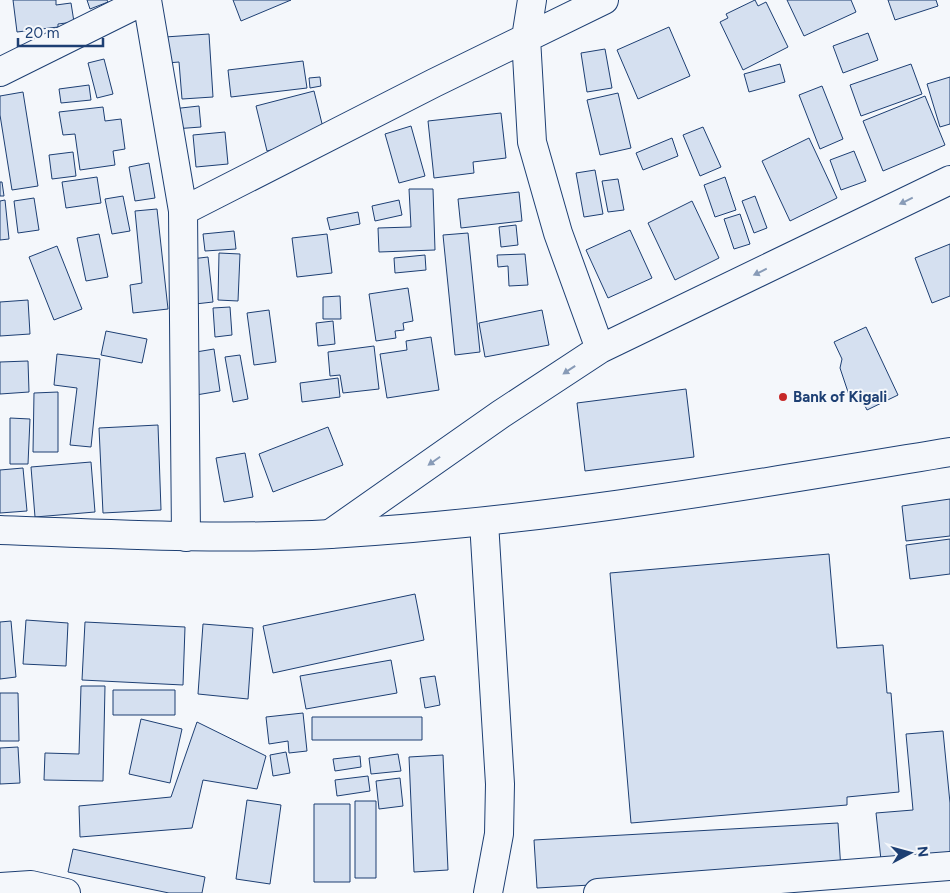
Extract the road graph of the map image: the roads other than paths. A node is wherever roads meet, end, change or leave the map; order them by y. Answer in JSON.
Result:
{"nodes":[{"id":1,"x":146,"y":0,"type":"edge"},
{"id":2,"x":532,"y":0,"type":"edge"},
{"id":3,"x":604,"y":0,"type":"edge"},
{"id":4,"x":526,"y":38,"type":"junction"},
{"id":5,"x":0,"y":72,"type":"edge"},
{"id":6,"x":950,"y":180,"type":"edge"},
{"id":7,"x":183,"y":211,"type":"junction"},
{"id":8,"x":600,"y":349,"type":"junction"},
{"id":9,"x":950,"y":452,"type":"edge"},
{"id":10,"x":484,"y":522,"type":"junction"},
{"id":11,"x":0,"y":530,"type":"edge"},
{"id":12,"x":330,"y":534,"type":"junction"},
{"id":13,"x":186,"y":537,"type":"junction"},
{"id":14,"x":950,"y":866,"type":"edge"},
{"id":15,"x":0,"y":887,"type":"edge"},
{"id":16,"x":66,"y":893,"type":"edge"},
{"id":17,"x":488,"y":893,"type":"edge"},
{"id":18,"x":598,"y":893,"type":"edge"}],
"edges":[{"from":1,"to":5,"type":"street"},
{"from":1,"to":7,"type":"street"},
{"from":2,"to":4,"type":"street"},
{"from":3,"to":4,"type":"street"},
{"from":4,"to":7,"type":"street"},
{"from":4,"to":8,"type":"street"},
{"from":6,"to":8,"type":"street","one_way":true},
{"from":7,"to":13,"type":"street"},
{"from":8,"to":12,"type":"street","one_way":true},
{"from":9,"to":10,"type":"street"},
{"from":10,"to":12,"type":"street"},
{"from":10,"to":17,"type":"street"},
{"from":11,"to":13,"type":"street"},
{"from":12,"to":13,"type":"street"},
{"from":14,"to":18,"type":"street"},
{"from":15,"to":16,"type":"street"}]}
